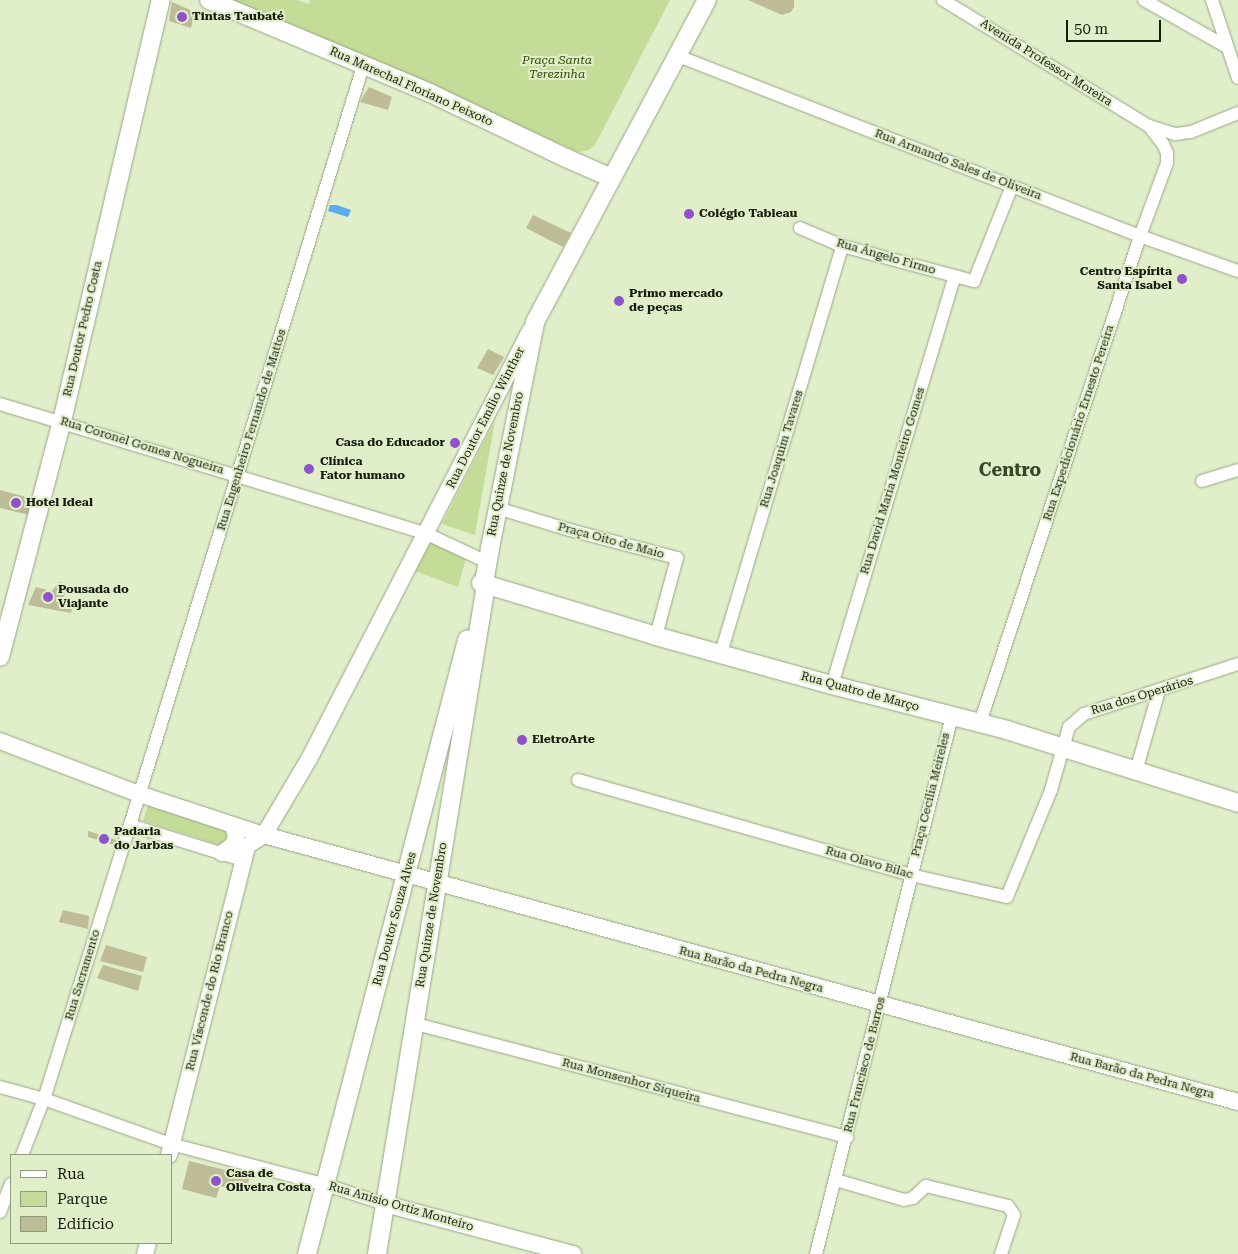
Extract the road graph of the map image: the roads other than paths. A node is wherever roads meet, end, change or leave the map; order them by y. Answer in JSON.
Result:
{"nodes":[{"id":1,"x":161,"y":0,"type":"edge"},
{"id":2,"x":209,"y":0,"type":"edge"},
{"id":3,"x":707,"y":0,"type":"edge"},
{"id":4,"x":943,"y":0,"type":"edge"},
{"id":5,"x":1144,"y":0,"type":"edge"},
{"id":6,"x":1212,"y":0,"type":"edge"},
{"id":7,"x":1227,"y":47,"type":"junction"},
{"id":8,"x":678,"y":56,"type":"junction"},
{"id":9,"x":363,"y":66,"type":"junction"},
{"id":10,"x":1238,"y":78,"type":"edge"},
{"id":11,"x":1238,"y":113,"type":"edge"},
{"id":12,"x":1149,"y":126,"type":"junction"},
{"id":13,"x":612,"y":178,"type":"junction"},
{"id":14,"x":1012,"y":186,"type":"junction"},
{"id":15,"x":800,"y":228,"type":"dead end"},
{"id":16,"x":1140,"y":236,"type":"junction"},
{"id":17,"x":842,"y":246,"type":"junction"},
{"id":18,"x":1238,"y":271,"type":"edge"},
{"id":19,"x":955,"y":276,"type":"junction"},
{"id":20,"x":535,"y":322,"type":"junction"},
{"id":21,"x":0,"y":404,"type":"edge"},
{"id":22,"x":62,"y":421,"type":"junction"},
{"id":23,"x":1238,"y":470,"type":"edge"},
{"id":24,"x":238,"y":476,"type":"junction"},
{"id":25,"x":1202,"y":481,"type":"dead end"},
{"id":26,"x":497,"y":508,"type":"junction"},
{"id":27,"x":427,"y":534,"type":"junction"},
{"id":28,"x":485,"y":577,"type":"junction"},
{"id":29,"x":656,"y":636,"type":"junction"},
{"id":30,"x":721,"y":652,"type":"junction"},
{"id":31,"x":0,"y":657,"type":"edge"},
{"id":32,"x":1238,"y":664,"type":"edge"},
{"id":33,"x":832,"y":685,"type":"junction"},
{"id":34,"x":1159,"y":691,"type":"junction"},
{"id":35,"x":952,"y":716,"type":"junction"},
{"id":36,"x":980,"y":723,"type":"junction"},
{"id":37,"x":0,"y":741,"type":"edge"},
{"id":38,"x":1062,"y":746,"type":"junction"},
{"id":39,"x":1136,"y":771,"type":"junction"},
{"id":40,"x":578,"y":780,"type":"dead end"},
{"id":41,"x":139,"y":794,"type":"junction"},
{"id":42,"x":1238,"y":803,"type":"edge"},
{"id":43,"x":130,"y":825,"type":"junction"},
{"id":44,"x":233,"y":825,"type":"junction"},
{"id":45,"x":264,"y":835,"type":"junction"},
{"id":46,"x":413,"y":852,"type":"junction"},
{"id":47,"x":222,"y":853,"type":"junction"},
{"id":48,"x":243,"y":860,"type":"junction"},
{"id":49,"x":441,"y":860,"type":"junction"},
{"id":50,"x":406,"y":874,"type":"junction"},
{"id":51,"x":911,"y":874,"type":"junction"},
{"id":52,"x":436,"y":884,"type":"junction"},
{"id":53,"x":879,"y":1005,"type":"junction"},
{"id":54,"x":416,"y":1024,"type":"junction"},
{"id":55,"x":0,"y":1087,"type":"edge"},
{"id":56,"x":44,"y":1099,"type":"junction"},
{"id":57,"x":1238,"y":1102,"type":"edge"},
{"id":58,"x":847,"y":1137,"type":"junction"},
{"id":59,"x":170,"y":1150,"type":"edge"},
{"id":60,"x":22,"y":1154,"type":"edge"},
{"id":61,"x":836,"y":1180,"type":"junction"},
{"id":62,"x":326,"y":1185,"type":"junction"},
{"id":63,"x":10,"y":1187,"type":"edge"},
{"id":64,"x":384,"y":1204,"type":"junction"},
{"id":65,"x":0,"y":1212,"type":"edge"},
{"id":66,"x":307,"y":1254,"type":"edge"},
{"id":67,"x":377,"y":1254,"type":"edge"},
{"id":68,"x":573,"y":1254,"type":"edge"},
{"id":69,"x":816,"y":1254,"type":"edge"},
{"id":70,"x":1002,"y":1254,"type":"edge"}],
"edges":[{"from":1,"to":22,"type":"main road","name":"Rua Doutor Pedro Costa"},
{"from":2,"to":9,"type":"main road","name":"Rua Marechal Floriano Peixoto"},
{"from":3,"to":8,"type":"main road","name":"Rua Doutor Emílio Winther"},
{"from":4,"to":12,"type":"street","name":"Avenida Professor Moreira"},
{"from":5,"to":7,"type":"street"},
{"from":6,"to":7,"type":"street"},
{"from":7,"to":10,"type":"street"},
{"from":8,"to":13,"type":"main road","name":"Rua Doutor Emílio Winther"},
{"from":8,"to":14,"type":"street","name":"Rua Armando Sales de Oliveira"},
{"from":9,"to":13,"type":"main road","name":"Rua Marechal Floriano Peixoto"},
{"from":9,"to":24,"type":"street","name":"Rua Engenheiro Fernando de Mattos"},
{"from":11,"to":12,"type":"street"},
{"from":12,"to":16,"type":"street","name":"Rua Expedicionário Ernesto Pereira"},
{"from":13,"to":20,"type":"main road","name":"Rua Doutor Emílio Winther"},
{"from":14,"to":16,"type":"street","name":"Rua Armando Sales de Oliveira"},
{"from":14,"to":19,"type":"street","name":"Rua Ângelo Firmo"},
{"from":15,"to":17,"type":"street","name":"Rua Ângelo Firmo"},
{"from":16,"to":18,"type":"street","name":"Rua Armando Sales de Oliveira"},
{"from":16,"to":36,"type":"street","name":"Rua Expedicionário Ernesto Pereira"},
{"from":17,"to":19,"type":"street","name":"Rua Ângelo Firmo"},
{"from":17,"to":30,"type":"street","name":"Rua Joaquim Tavares"},
{"from":19,"to":33,"type":"street","name":"Rua David Maria Monteiro Gomes"},
{"from":20,"to":26,"type":"main road","name":"Rua Quinze de Novembro"},
{"from":20,"to":27,"type":"street","name":"Rua Doutor Emílio Winther"},
{"from":21,"to":22,"type":"street","name":"Rua Coronel Gomes Nogueira"},
{"from":22,"to":24,"type":"street","name":"Rua Coronel Gomes Nogueira"},
{"from":22,"to":31,"type":"main road","name":"Rua Doutor Pedro Costa"},
{"from":23,"to":25,"type":"street"},
{"from":24,"to":27,"type":"street","name":"Rua Coronel Gomes Nogueira"},
{"from":24,"to":41,"type":"street","name":"Rua Engenheiro Fernando de Mattos"},
{"from":26,"to":28,"type":"main road","name":"Rua Quinze de Novembro"},
{"from":26,"to":29,"type":"street","name":"Praça Oito de Maio"},
{"from":27,"to":28,"type":"street","name":"Rua Quatro de Março"},
{"from":27,"to":45,"type":"street","name":"Rua Doutor Emílio Winther"},
{"from":28,"to":29,"type":"main road","name":"Rua Quatro de Março"},
{"from":28,"to":46,"type":"main road","name":"Rua Doutor Souza Alves"},
{"from":28,"to":49,"type":"main road","name":"Rua Quinze de Novembro"},
{"from":29,"to":30,"type":"main road","name":"Rua Quatro de Março"},
{"from":30,"to":33,"type":"main road","name":"Rua Quatro de Março"},
{"from":32,"to":34,"type":"street","name":"Rua dos Operários"},
{"from":33,"to":35,"type":"main road","name":"Rua Quatro de Março"},
{"from":34,"to":38,"type":"street","name":"Rua dos Operários"},
{"from":34,"to":39,"type":"street"},
{"from":35,"to":36,"type":"main road","name":"Rua Quatro de Março"},
{"from":35,"to":51,"type":"street","name":"Praça Cecília Meireles"},
{"from":36,"to":38,"type":"main road","name":"Rua Quatro de Março"},
{"from":37,"to":41,"type":"street","name":"Rua Barão da Pedra Negra"},
{"from":38,"to":39,"type":"main road","name":"Rua Quatro de Março"},
{"from":38,"to":51,"type":"street","name":"Rua Olavo Bilac"},
{"from":39,"to":42,"type":"main road","name":"Rua Quatro de Março"},
{"from":40,"to":51,"type":"street","name":"Rua Olavo Bilac"},
{"from":41,"to":43,"type":"street","name":"Rua Sacramento"},
{"from":41,"to":44,"type":"street","name":"Rua Barão da Pedra Negra"},
{"from":43,"to":47,"type":"street"},
{"from":43,"to":56,"type":"street","name":"Rua Sacramento"},
{"from":44,"to":45,"type":"street","name":"Rua Barão da Pedra Negra"},
{"from":44,"to":47,"type":"street"},
{"from":45,"to":48,"type":"street","name":"Rua Visconde do Rio Branco"},
{"from":45,"to":50,"type":"street","name":"Rua Barão da Pedra Negra"},
{"from":46,"to":49,"type":"main road"},
{"from":46,"to":50,"type":"main road","name":"Rua Doutor Souza Alves"},
{"from":47,"to":48,"type":"street"},
{"from":48,"to":59,"type":"street","name":"Rua Visconde do Rio Branco"},
{"from":49,"to":52,"type":"main road","name":"Rua Quinze de Novembro"},
{"from":50,"to":52,"type":"street","name":"Rua Barão da Pedra Negra"},
{"from":50,"to":62,"type":"main road","name":"Rua Doutor Souza Alves"},
{"from":51,"to":53,"type":"street","name":"Rua Francisco de Barros"},
{"from":52,"to":53,"type":"street","name":"Rua Barão da Pedra Negra"},
{"from":52,"to":54,"type":"main road","name":"Rua Quinze de Novembro"},
{"from":53,"to":57,"type":"street","name":"Rua Barão da Pedra Negra"},
{"from":53,"to":58,"type":"street","name":"Rua Francisco de Barros"},
{"from":54,"to":58,"type":"street","name":"Rua Monsenhor Siqueira"},
{"from":54,"to":64,"type":"main road","name":"Rua Quinze de Novembro"},
{"from":55,"to":56,"type":"street","name":"Rua Anísio Ortiz Monteiro"},
{"from":56,"to":59,"type":"street","name":"Rua Anísio Ortiz Monteiro"},
{"from":56,"to":60,"type":"street","name":"Rua Sacramento"},
{"from":58,"to":61,"type":"street","name":"Rua Francisco de Barros"},
{"from":59,"to":62,"type":"street","name":"Rua Anísio Ortiz Monteiro"},
{"from":61,"to":69,"type":"street","name":"Rua Francisco de Barros"},
{"from":61,"to":70,"type":"street"},
{"from":62,"to":64,"type":"street","name":"Rua Anísio Ortiz Monteiro"},
{"from":62,"to":66,"type":"main road","name":"Rua Doutor Souza Alves"},
{"from":63,"to":65,"type":"street"},
{"from":64,"to":67,"type":"main road","name":"Rua Quinze de Novembro"},
{"from":64,"to":68,"type":"street","name":"Rua Anísio Ortiz Monteiro"}]}
